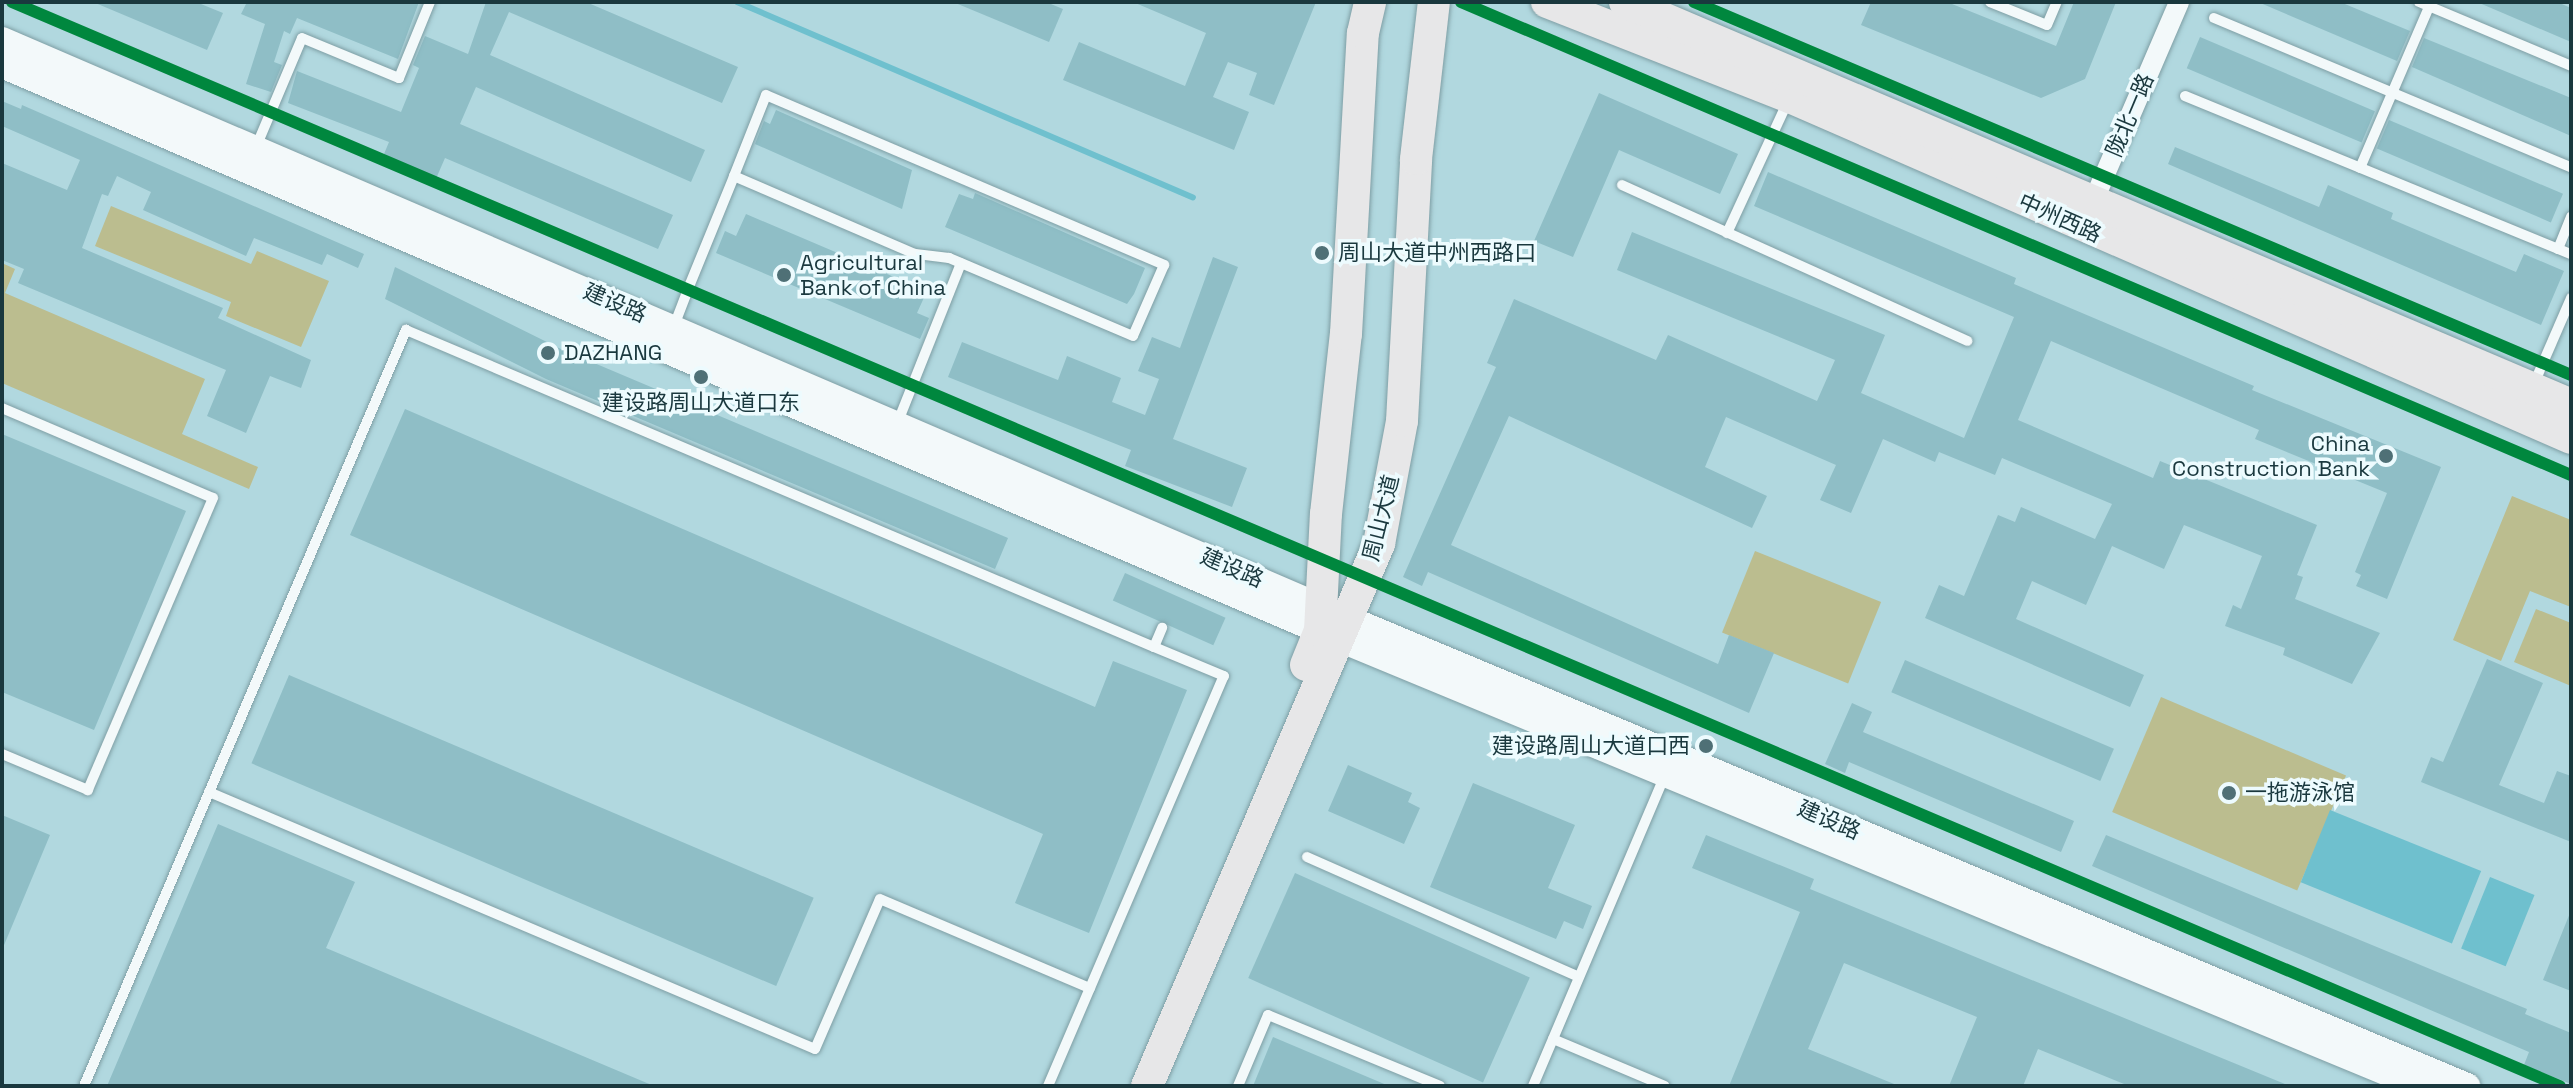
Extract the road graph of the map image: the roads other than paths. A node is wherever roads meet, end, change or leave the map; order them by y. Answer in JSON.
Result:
{"nodes":[{"id":1,"x":430,"y":2,"type":"edge"},
{"id":2,"x":1370,"y":2,"type":"edge"},
{"id":3,"x":1434,"y":2,"type":"edge"},
{"id":4,"x":1547,"y":2,"type":"edge"},
{"id":5,"x":1625,"y":2,"type":"edge"},
{"id":6,"x":1990,"y":2,"type":"edge"},
{"id":7,"x":2057,"y":2,"type":"edge"},
{"id":8,"x":2179,"y":2,"type":"edge"},
{"id":9,"x":2427,"y":3,"type":"edge"},
{"id":10,"x":2005,"y":5,"type":"edge"},
{"id":11,"x":2214,"y":18,"type":"dead end"},
{"id":12,"x":2,"y":40,"type":"edge"},
{"id":13,"x":2,"y":65,"type":"edge"},
{"id":14,"x":2571,"y":66,"type":"edge"},
{"id":15,"x":2392,"y":93,"type":"junction"},
{"id":16,"x":2185,"y":96,"type":"dead end"},
{"id":17,"x":1790,"y":97,"type":"junction"},
{"id":18,"x":255,"y":149,"type":"junction"},
{"id":19,"x":2571,"y":167,"type":"edge"},
{"id":20,"x":2360,"y":168,"type":"junction"},
{"id":21,"x":734,"y":176,"type":"junction"},
{"id":22,"x":1622,"y":185,"type":"dead end"},
{"id":23,"x":2087,"y":215,"type":"junction"},
{"id":24,"x":2570,"y":224,"type":"edge"},
{"id":25,"x":1727,"y":233,"type":"junction"},
{"id":26,"x":2558,"y":249,"type":"junction"},
{"id":27,"x":2571,"y":254,"type":"edge"},
{"id":28,"x":961,"y":263,"type":"junction"},
{"id":29,"x":2571,"y":298,"type":"edge"},
{"id":30,"x":673,"y":328,"type":"junction"},
{"id":31,"x":1967,"y":341,"type":"dead end"},
{"id":32,"x":2526,"y":403,"type":"junction"},
{"id":33,"x":2571,"y":405,"type":"edge"},
{"id":34,"x":2,"y":408,"type":"edge"},
{"id":35,"x":897,"y":424,"type":"junction"},
{"id":36,"x":2571,"y":438,"type":"edge"},
{"id":37,"x":1186,"y":571,"type":"junction"},
{"id":38,"x":1332,"y":623,"type":"junction"},
{"id":39,"x":1162,"y":628,"type":"dead end"},
{"id":40,"x":1154,"y":647,"type":"junction"},
{"id":41,"x":2,"y":754,"type":"edge"},
{"id":42,"x":1670,"y":764,"type":"junction"},
{"id":43,"x":209,"y":792,"type":"junction"},
{"id":44,"x":1307,"y":857,"type":"dead end"},
{"id":45,"x":1579,"y":977,"type":"junction"},
{"id":46,"x":1090,"y":988,"type":"junction"},
{"id":47,"x":1553,"y":1039,"type":"junction"},
{"id":48,"x":84,"y":1086,"type":"edge"},
{"id":49,"x":1048,"y":1086,"type":"edge"},
{"id":50,"x":1125,"y":1086,"type":"edge"},
{"id":51,"x":1147,"y":1086,"type":"edge"},
{"id":52,"x":1238,"y":1086,"type":"edge"},
{"id":53,"x":1440,"y":1086,"type":"edge"},
{"id":54,"x":1533,"y":1086,"type":"edge"},
{"id":55,"x":1665,"y":1086,"type":"edge"},
{"id":56,"x":2419,"y":1086,"type":"edge"},
{"id":57,"x":2467,"y":1086,"type":"edge"}],
"edges":[{"from":1,"to":18,"type":"lane"},
{"from":2,"to":38,"type":"main road","name":"周山大道"},
{"from":3,"to":38,"type":"main road","name":"周山大道"},
{"from":4,"to":17,"type":"main road","name":"中州西路"},
{"from":5,"to":23,"type":"main road","name":"中州西路"},
{"from":6,"to":10,"type":"lane"},
{"from":7,"to":10,"type":"lane"},
{"from":8,"to":23,"type":"street","name":"陇北一路"},
{"from":9,"to":14,"type":"lane"},
{"from":9,"to":15,"type":"lane"},
{"from":11,"to":15,"type":"lane"},
{"from":12,"to":18,"type":"street","name":"建设路"},
{"from":13,"to":37,"type":"street","name":"建设路"},
{"from":15,"to":19,"type":"lane"},
{"from":15,"to":20,"type":"lane"},
{"from":16,"to":20,"type":"lane"},
{"from":17,"to":23,"type":"main road","name":"中州西路"},
{"from":17,"to":25,"type":"lane"},
{"from":18,"to":30,"type":"street","name":"建设路"},
{"from":20,"to":26,"type":"lane"},
{"from":21,"to":28,"type":"lane"},
{"from":21,"to":28,"type":"lane"},
{"from":21,"to":30,"type":"lane"},
{"from":22,"to":25,"type":"lane"},
{"from":23,"to":32,"type":"main road","name":"中州西路"},
{"from":24,"to":26,"type":"lane"},
{"from":25,"to":31,"type":"lane"},
{"from":26,"to":27,"type":"lane"},
{"from":28,"to":35,"type":"lane"},
{"from":29,"to":32,"type":"lane"},
{"from":30,"to":35,"type":"street","name":"建设路"},
{"from":32,"to":33,"type":"main road","name":"中州西路"},
{"from":32,"to":36,"type":"main road","name":"中州西路"},
{"from":34,"to":41,"type":"lane"},
{"from":35,"to":37,"type":"street","name":"建设路"},
{"from":37,"to":38,"type":"street","name":"建设路"},
{"from":38,"to":42,"type":"street","name":"建设路"},
{"from":38,"to":50,"type":"main road","name":"周山大道"},
{"from":38,"to":51,"type":"main road","name":"周山大道"},
{"from":39,"to":40,"type":"lane"},
{"from":40,"to":43,"type":"lane"},
{"from":40,"to":46,"type":"lane"},
{"from":42,"to":45,"type":"lane"},
{"from":42,"to":56,"type":"street","name":"建设路"},
{"from":42,"to":57,"type":"street","name":"建设路"},
{"from":43,"to":46,"type":"lane"},
{"from":43,"to":48,"type":"lane"},
{"from":44,"to":45,"type":"lane"},
{"from":45,"to":47,"type":"lane"},
{"from":46,"to":49,"type":"lane"},
{"from":47,"to":54,"type":"lane"},
{"from":47,"to":55,"type":"lane"},
{"from":52,"to":53,"type":"lane"}]}
